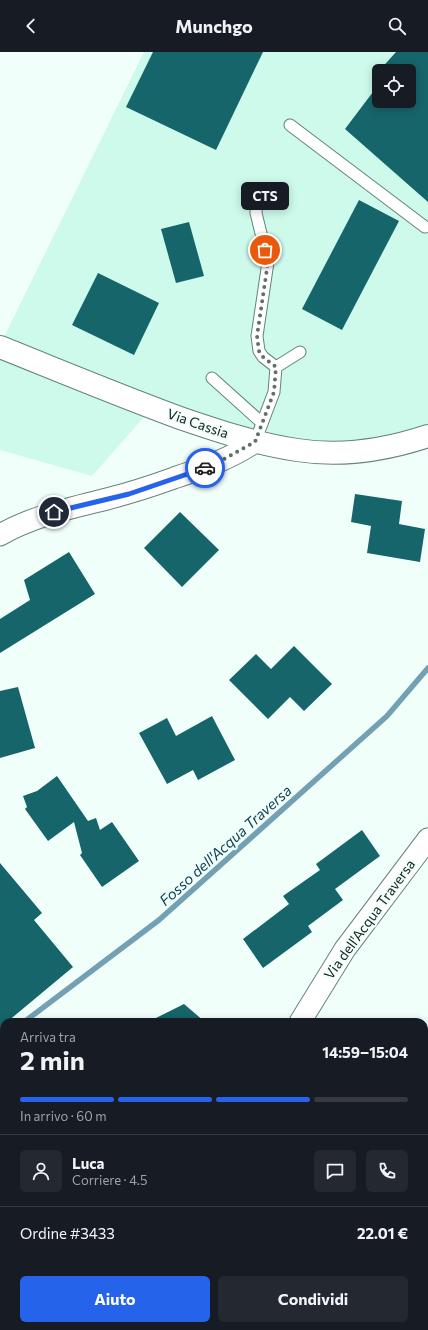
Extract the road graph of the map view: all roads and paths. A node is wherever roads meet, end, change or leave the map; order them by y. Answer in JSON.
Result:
{"nodes":[{"id":1,"x":290,"y":126,"type":"dead end"},
{"id":2,"x":257,"y":197,"type":"dead end"},
{"id":3,"x":425,"y":227,"type":"dead end"},
{"id":4,"x":0,"y":347,"type":"edge"},
{"id":5,"x":300,"y":352,"type":"dead end"},
{"id":6,"x":276,"y":367,"type":"junction"},
{"id":7,"x":212,"y":378,"type":"dead end"},
{"id":8,"x":259,"y":432,"type":"junction"},
{"id":9,"x":428,"y":436,"type":"edge"},
{"id":10,"x":0,"y":535,"type":"edge"},
{"id":11,"x":428,"y":839,"type":"edge"},
{"id":12,"x":302,"y":1018,"type":"edge"}],
"edges":[{"from":1,"to":3,"type":"lane"},
{"from":2,"to":6,"type":"lane"},
{"from":4,"to":8,"type":"street","name":"Via Cassia"},
{"from":5,"to":6,"type":"lane"},
{"from":6,"to":8,"type":"lane"},
{"from":7,"to":8,"type":"lane"},
{"from":8,"to":9,"type":"street","name":"Via Cassia"},
{"from":8,"to":10,"type":"street"},
{"from":11,"to":12,"type":"street","name":"Via dell'Acqua Traversa"}]}
